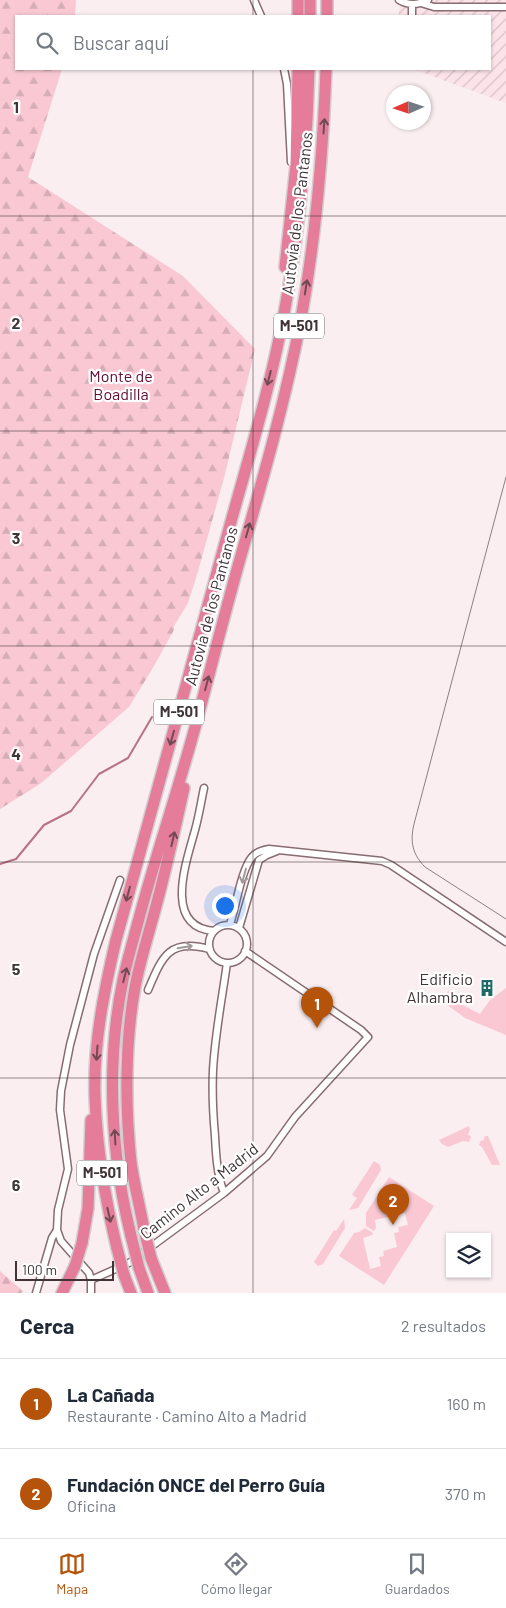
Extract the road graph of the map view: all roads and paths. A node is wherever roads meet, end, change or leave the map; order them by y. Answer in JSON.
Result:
{"nodes":[{"id":1,"x":254,"y":0,"type":"edge"},
{"id":2,"x":298,"y":0,"type":"edge"},
{"id":3,"x":310,"y":0,"type":"edge"},
{"id":4,"x":327,"y":0,"type":"edge"},
{"id":5,"x":399,"y":0,"type":"edge"},
{"id":6,"x":428,"y":0,"type":"edge"},
{"id":7,"x":421,"y":3,"type":"junction"},
{"id":8,"x":412,"y":4,"type":"junction"},
{"id":9,"x":506,"y":7,"type":"edge"},
{"id":10,"x":261,"y":15,"type":"edge"},
{"id":11,"x":298,"y":15,"type":"edge"},
{"id":12,"x":310,"y":15,"type":"edge"},
{"id":13,"x":327,"y":15,"type":"edge"},
{"id":14,"x":412,"y":15,"type":"edge"},
{"id":15,"x":284,"y":70,"type":"edge"},
{"id":16,"x":298,"y":70,"type":"edge"},
{"id":17,"x":309,"y":70,"type":"edge"},
{"id":18,"x":326,"y":70,"type":"edge"},
{"id":19,"x":288,"y":241,"type":"junction"},
{"id":20,"x":280,"y":330,"type":"junction"},
{"id":21,"x":194,"y":730,"type":"junction"},
{"id":22,"x":204,"y":788,"type":"dead end"},
{"id":23,"x":278,"y":850,"type":"junction"},
{"id":24,"x":120,"y":880,"type":"dead end"},
{"id":25,"x":230,"y":924,"type":"junction"},
{"id":26,"x":239,"y":928,"type":"junction"},
{"id":27,"x":214,"y":931,"type":"junction"},
{"id":28,"x":506,"y":942,"type":"edge"},
{"id":29,"x":210,"y":949,"type":"junction"},
{"id":30,"x":245,"y":951,"type":"junction"},
{"id":31,"x":227,"y":963,"type":"junction"},
{"id":32,"x":148,"y":990,"type":"dead end"},
{"id":33,"x":95,"y":1097,"type":"junction"},
{"id":34,"x":224,"y":1193,"type":"junction"},
{"id":35,"x":57,"y":1230,"type":"junction"},
{"id":36,"x":152,"y":1258,"type":"junction"},
{"id":37,"x":91,"y":1280,"type":"junction"},
{"id":38,"x":36,"y":1293,"type":"edge"},
{"id":39,"x":62,"y":1293,"type":"edge"},
{"id":40,"x":91,"y":1293,"type":"edge"},
{"id":41,"x":130,"y":1293,"type":"edge"},
{"id":42,"x":148,"y":1293,"type":"edge"},
{"id":43,"x":160,"y":1293,"type":"edge"},
{"id":44,"x":165,"y":1293,"type":"edge"}],
"edges":[{"from":1,"to":10,"type":"street"},
{"from":2,"to":11,"type":"highway"},
{"from":3,"to":12,"type":"highway"},
{"from":4,"to":13,"type":"highway"},
{"from":5,"to":8,"type":"street"},
{"from":6,"to":7,"type":"street"},
{"from":7,"to":8,"type":"street"},
{"from":7,"to":9,"type":"street"},
{"from":8,"to":14,"type":"street"},
{"from":15,"to":19,"type":"street"},
{"from":16,"to":19,"type":"highway"},
{"from":17,"to":20,"type":"highway","name":"Autovía de los Pantanos","number":"M-501"},
{"from":21,"to":18,"type":"highway","name":"Autovía de los Pantanos","number":"M-501","one_way":true},
{"from":19,"to":20,"type":"highway"},
{"from":20,"to":33,"type":"highway","name":"Autovía de los Pantanos","number":"M-501","one_way":true},
{"from":36,"to":21,"type":"highway","one_way":true,"bridge":true},
{"from":42,"to":21,"type":"highway","name":"Autovía de los Pantanos","number":"M-501","one_way":true,"bridge":true},
{"from":22,"to":27,"type":"street"},
{"from":23,"to":25,"type":"street","one_way":true},
{"from":23,"to":26,"type":"street"},
{"from":23,"to":28,"type":"street"},
{"from":24,"to":35,"type":"street"},
{"from":25,"to":26,"type":"street"},
{"from":25,"to":27,"type":"street"},
{"from":26,"to":30,"type":"street"},
{"from":27,"to":29,"type":"street"},
{"from":29,"to":31,"type":"street"},
{"from":32,"to":29,"type":"street","one_way":true},
{"from":30,"to":31,"type":"street"},
{"from":30,"to":34,"type":"street","name":"Camino Alto a Madrid"},
{"from":31,"to":34,"type":"street"},
{"from":33,"to":39,"type":"highway","bridge":true},
{"from":33,"to":41,"type":"highway","name":"Autovía de los Pantanos","number":"M-501","one_way":true,"bridge":true},
{"from":34,"to":37,"type":"street","name":"Camino Alto a Madrid"},
{"from":35,"to":37,"type":"street"},
{"from":35,"to":38,"type":"street"},
{"from":36,"to":43,"type":"highway"},
{"from":36,"to":44,"type":"highway"},
{"from":37,"to":40,"type":"street"}]}
